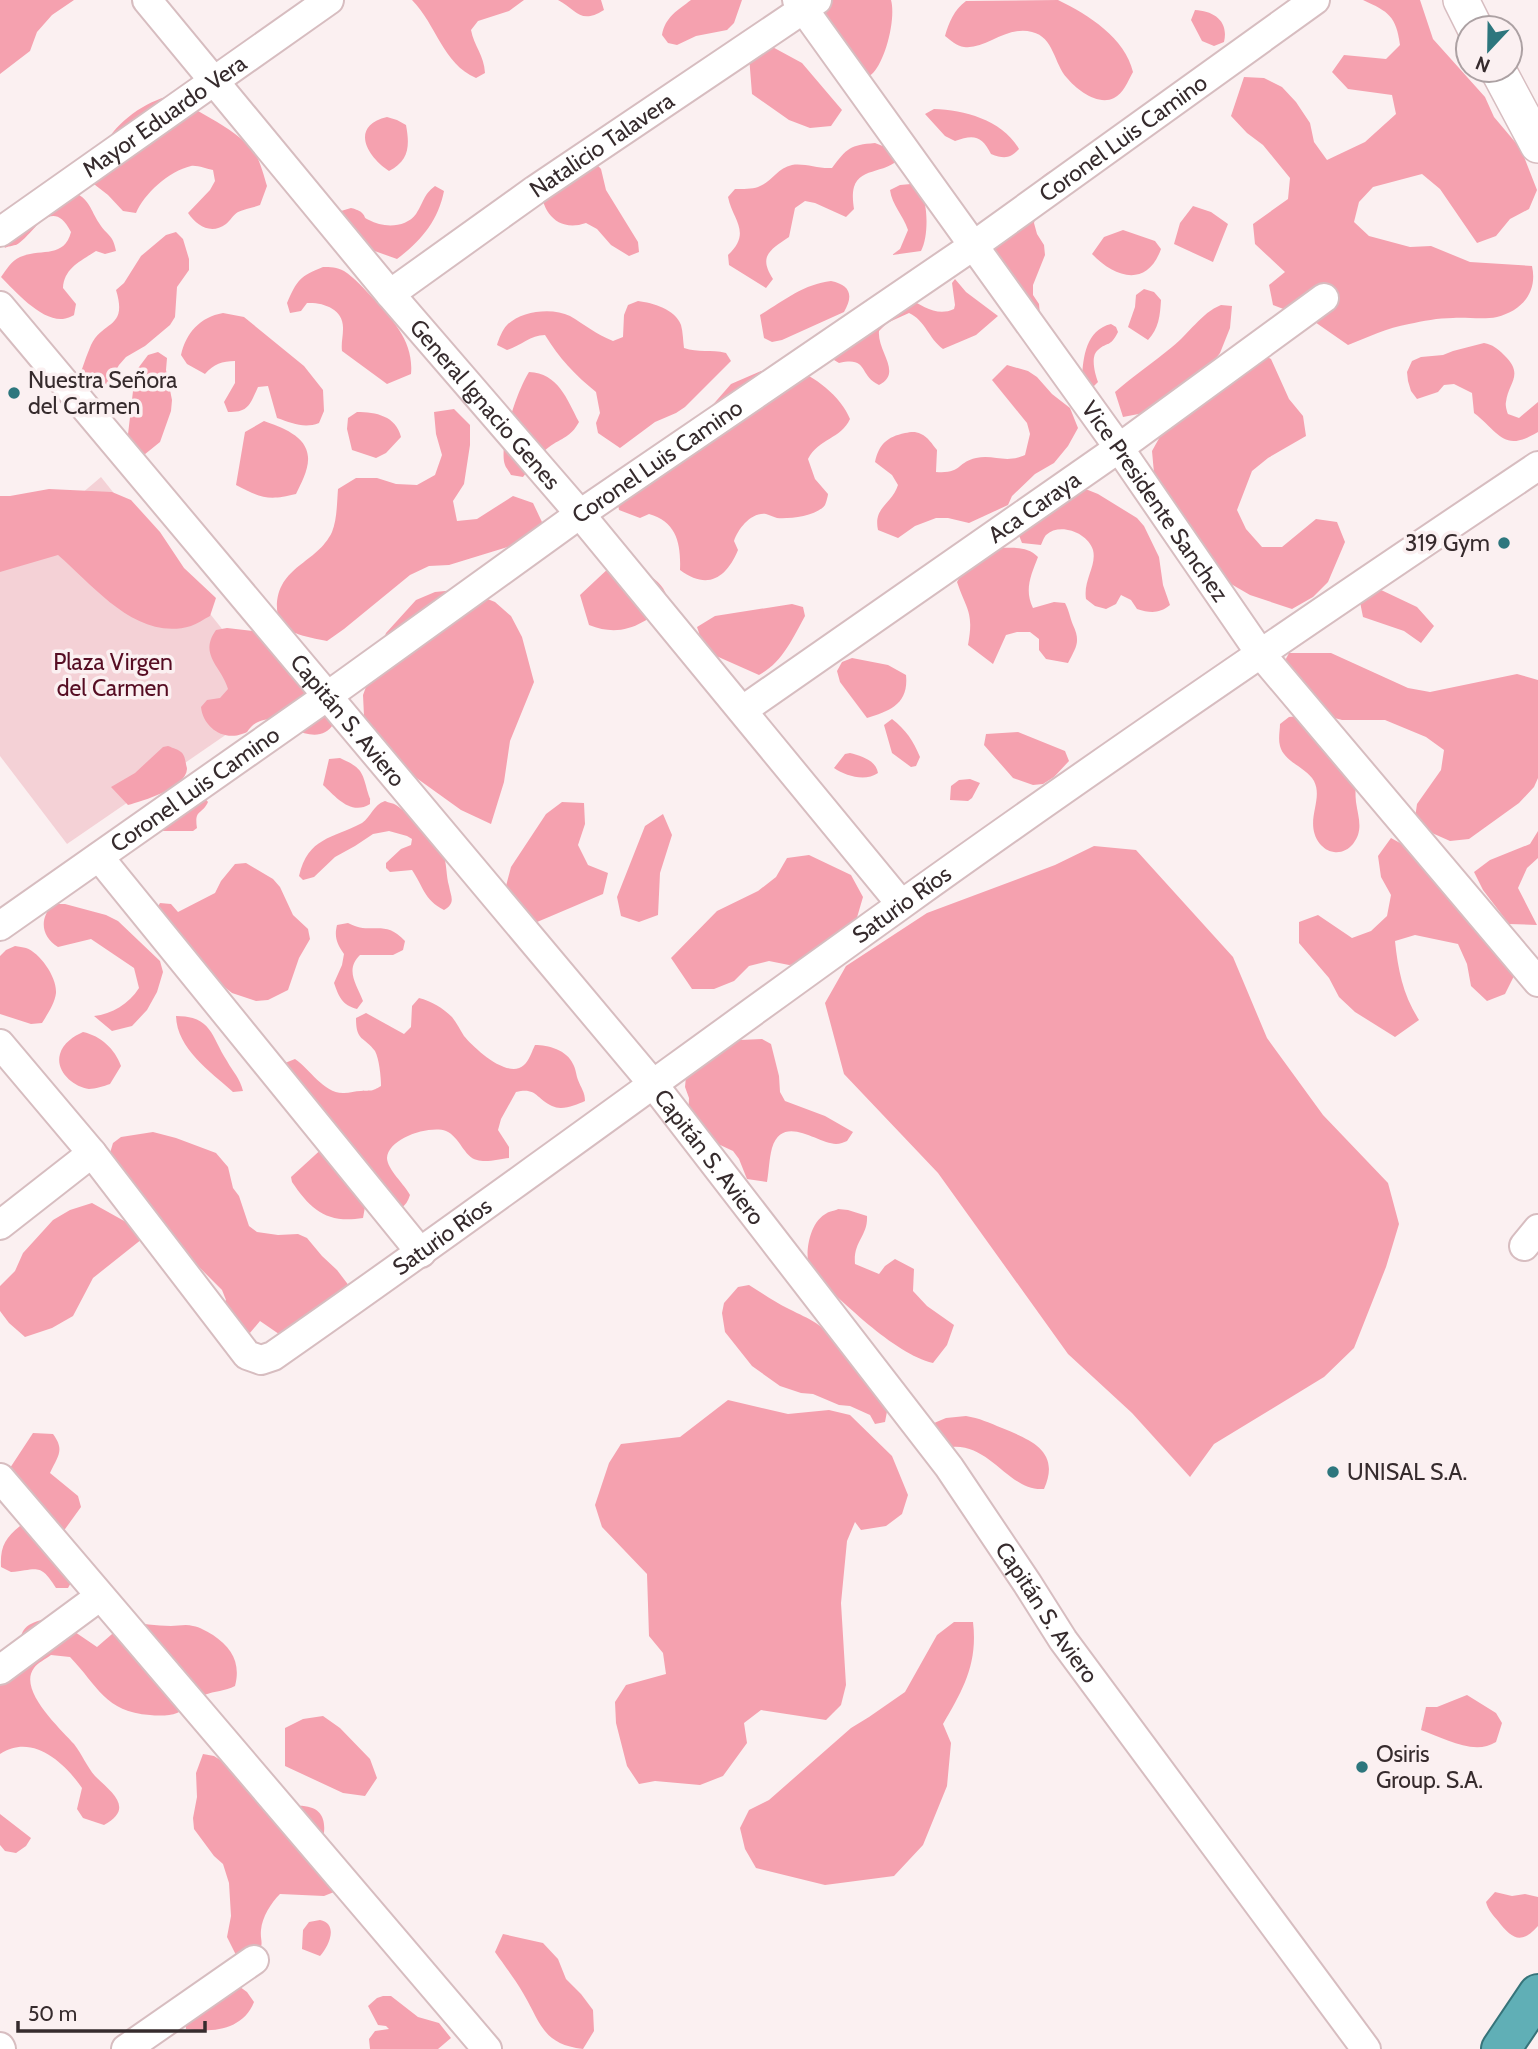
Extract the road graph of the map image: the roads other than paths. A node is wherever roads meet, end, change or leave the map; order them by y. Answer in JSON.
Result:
{"nodes":[{"id":1,"x":147,"y":0,"type":"edge"},
{"id":2,"x":329,"y":0,"type":"edge"},
{"id":3,"x":1315,"y":0,"type":"edge"},
{"id":4,"x":806,"y":3,"type":"edge"},
{"id":5,"x":214,"y":80,"type":"junction"},
{"id":6,"x":1505,"y":84,"type":"edge"},
{"id":7,"x":1538,"y":145,"type":"edge"},
{"id":8,"x":0,"y":232,"type":"edge"},
{"id":9,"x":973,"y":246,"type":"junction"},
{"id":10,"x":390,"y":294,"type":"junction"},
{"id":11,"x":1324,"y":298,"type":"dead end"},
{"id":12,"x":0,"y":306,"type":"edge"},
{"id":13,"x":1119,"y":448,"type":"junction"},
{"id":14,"x":1538,"y":466,"type":"edge"},
{"id":15,"x":580,"y":514,"type":"junction"},
{"id":16,"x":1260,"y":653,"type":"junction"},
{"id":17,"x":329,"y":695,"type":"junction"},
{"id":18,"x":743,"y":710,"type":"junction"},
{"id":19,"x":99,"y":857,"type":"junction"},
{"id":20,"x":901,"y":904,"type":"junction"},
{"id":21,"x":0,"y":926,"type":"edge"},
{"id":22,"x":1538,"y":982,"type":"edge"},
{"id":23,"x":0,"y":1044,"type":"edge"},
{"id":24,"x":653,"y":1084,"type":"junction"},
{"id":25,"x":93,"y":1153,"type":"junction"},
{"id":26,"x":0,"y":1225,"type":"edge"},
{"id":27,"x":421,"y":1253,"type":"junction"},
{"id":28,"x":0,"y":1478,"type":"edge"},
{"id":29,"x":99,"y":1597,"type":"junction"},
{"id":30,"x":0,"y":1670,"type":"edge"},
{"id":31,"x":254,"y":1960,"type":"dead end"},
{"id":32,"x":1538,"y":1994,"type":"edge"},
{"id":33,"x":126,"y":2049,"type":"edge"},
{"id":34,"x":487,"y":2049,"type":"edge"},
{"id":35,"x":1366,"y":2049,"type":"edge"},
{"id":36,"x":1501,"y":2049,"type":"edge"}],
"edges":[{"from":1,"to":5,"type":"street","name":"General Ignacio Genes"},
{"from":2,"to":5,"type":"street","name":"Mayor Eduardo Vera"},
{"from":3,"to":9,"type":"street","name":"Coronel Luis Camino"},
{"from":4,"to":9,"type":"street","name":"Vice Presidente Sanchez"},
{"from":4,"to":10,"type":"street","name":"Natalicio Talavera"},
{"from":5,"to":8,"type":"street","name":"Mayor Eduardo Vera"},
{"from":5,"to":10,"type":"street","name":"General Ignacio Genes"},
{"from":6,"to":7,"type":"street"},
{"from":9,"to":13,"type":"street","name":"Vice Presidente Sanchez"},
{"from":9,"to":15,"type":"street","name":"Coronel Luis Camino"},
{"from":10,"to":15,"type":"street","name":"General Ignacio Genes"},
{"from":11,"to":13,"type":"street","name":"Aca Caraya"},
{"from":12,"to":17,"type":"street","name":"Capitán S. Aviero"},
{"from":13,"to":16,"type":"street","name":"Vice Presidente Sanchez"},
{"from":13,"to":18,"type":"street","name":"Aca Caraya"},
{"from":14,"to":16,"type":"street","name":"Saturio Ríos"},
{"from":15,"to":17,"type":"street","name":"Coronel Luis Camino"},
{"from":15,"to":18,"type":"street","name":"General Ignacio Genes"},
{"from":16,"to":20,"type":"street","name":"Saturio Ríos"},
{"from":16,"to":22,"type":"street","name":"Vice Presidente Sanchez"},
{"from":17,"to":19,"type":"street","name":"Coronel Luis Camino"},
{"from":17,"to":24,"type":"street","name":"Capitán S. Aviero"},
{"from":18,"to":20,"type":"street","name":"General Ignacio Genes"},
{"from":19,"to":21,"type":"street","name":"Coronel Luis Camino"},
{"from":19,"to":27,"type":"street"},
{"from":20,"to":24,"type":"street","name":"Saturio Ríos"},
{"from":23,"to":25,"type":"street"},
{"from":24,"to":27,"type":"street","name":"Saturio Ríos"},
{"from":24,"to":35,"type":"street","name":"Capitán S. Aviero"},
{"from":25,"to":26,"type":"street"},
{"from":25,"to":27,"type":"street","name":"Saturio Ríos"},
{"from":28,"to":29,"type":"street"},
{"from":29,"to":30,"type":"street"},
{"from":29,"to":34,"type":"street"},
{"from":31,"to":33,"type":"street"},
{"from":32,"to":36,"type":"highway"}]}
